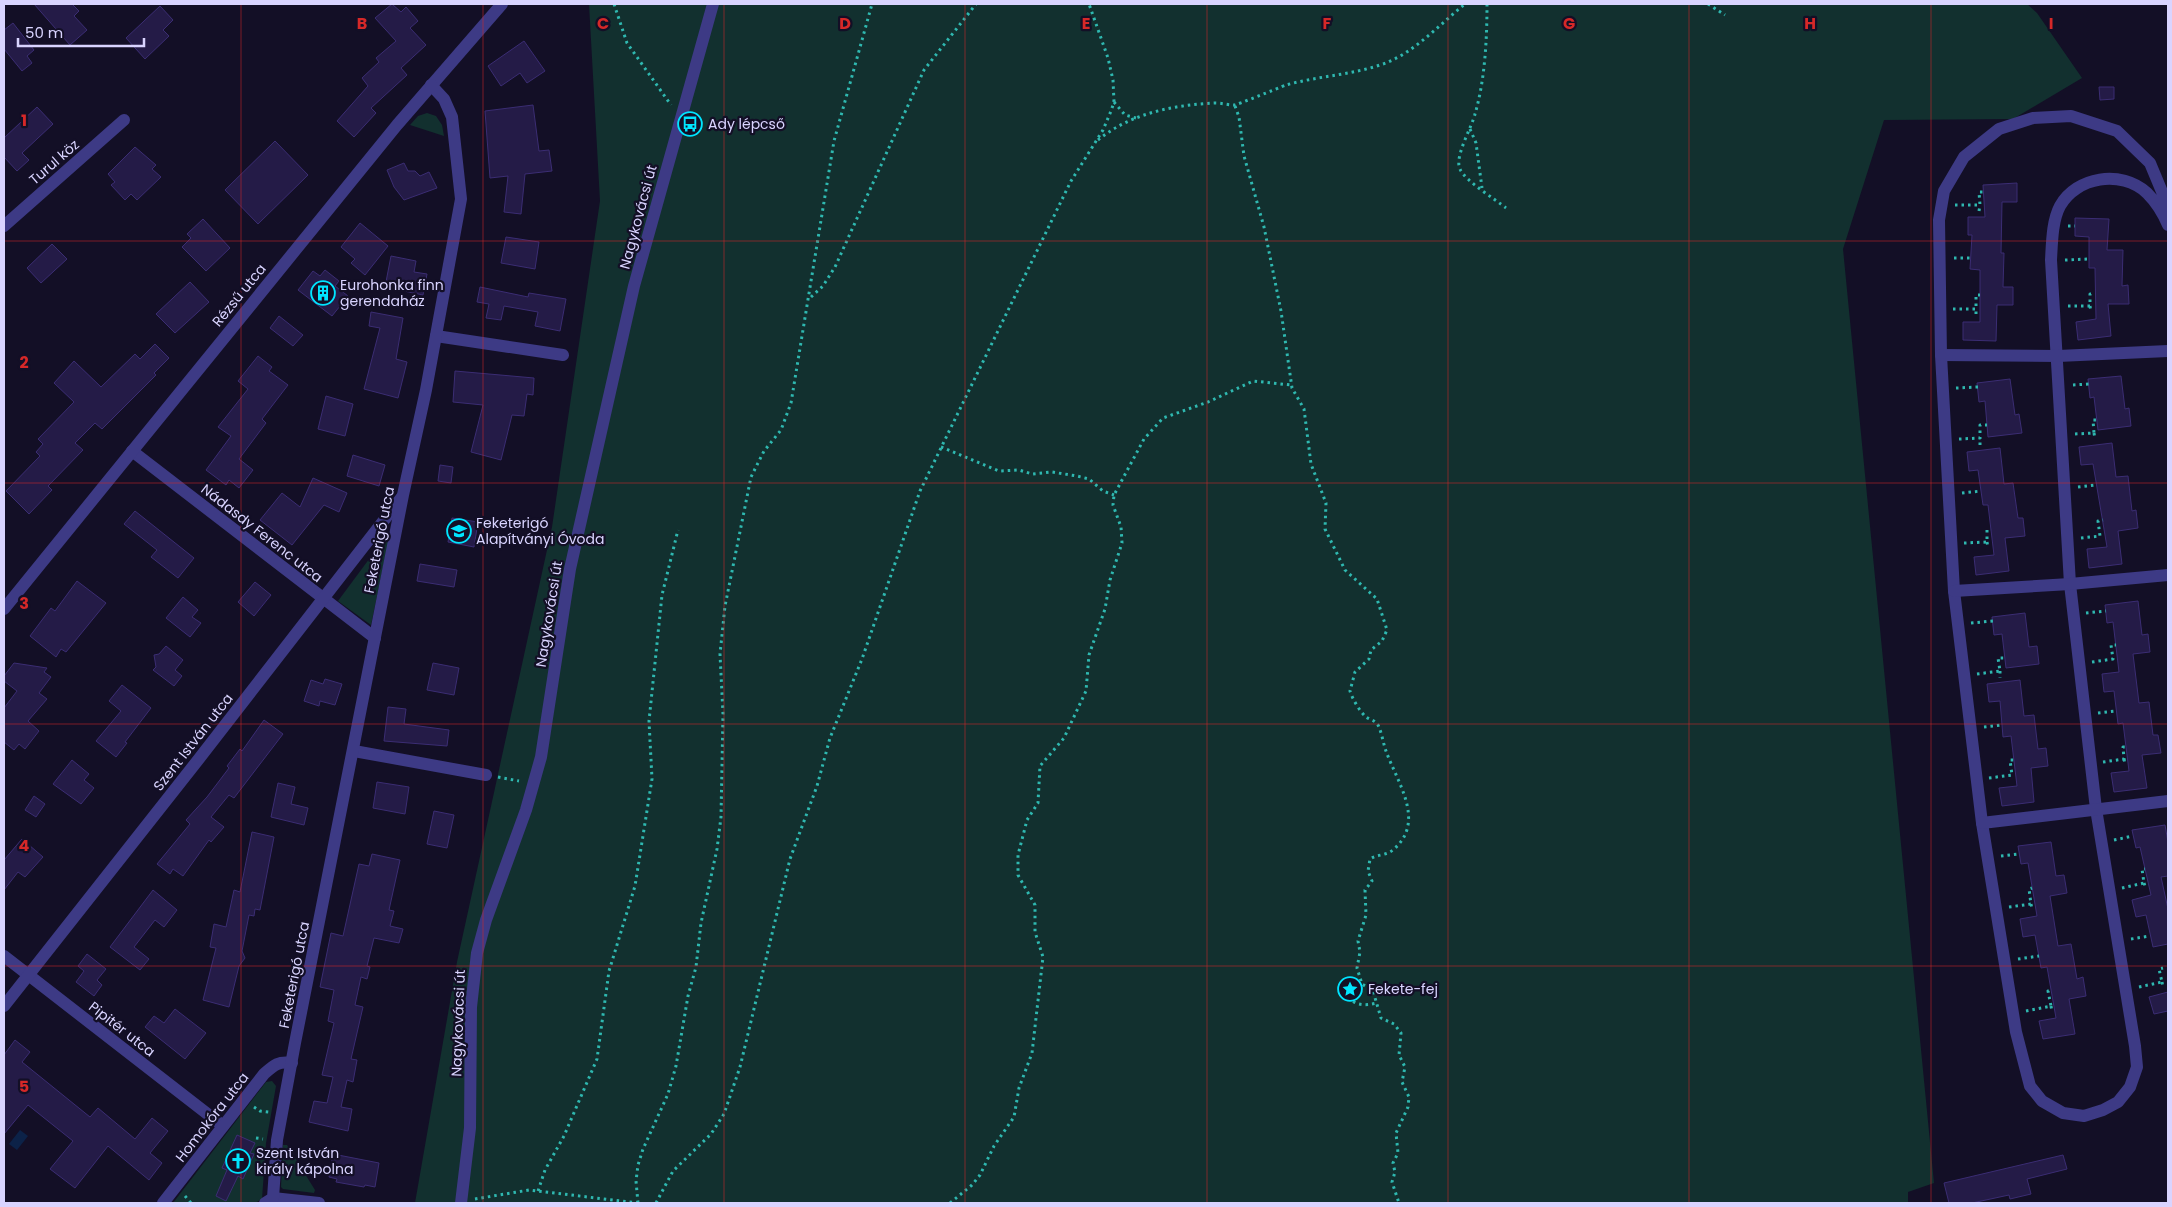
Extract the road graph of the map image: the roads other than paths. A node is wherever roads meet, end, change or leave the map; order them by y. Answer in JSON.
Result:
{"nodes":[{"id":1,"x":502,"y":4,"type":"edge"},
{"id":2,"x":712,"y":4,"type":"edge"},
{"id":3,"x":431,"y":85,"type":"junction"},
{"id":4,"x":124,"y":120,"type":"dead end"},
{"id":5,"x":2168,"y":213,"type":"edge"},
{"id":6,"x":2168,"y":225,"type":"edge"},
{"id":7,"x":4,"y":226,"type":"edge"},
{"id":8,"x":436,"y":336,"type":"junction"},
{"id":9,"x":2168,"y":351,"type":"edge"},
{"id":10,"x":1941,"y":354,"type":"junction"},
{"id":11,"x":563,"y":355,"type":"dead end"},
{"id":12,"x":2058,"y":356,"type":"junction"},
{"id":13,"x":132,"y":451,"type":"junction"},
{"id":14,"x":403,"y":495,"type":"junction"},
{"id":15,"x":2168,"y":575,"type":"edge"},
{"id":16,"x":2070,"y":584,"type":"junction"},
{"id":17,"x":1954,"y":591,"type":"junction"},
{"id":18,"x":323,"y":599,"type":"junction"},
{"id":19,"x":4,"y":609,"type":"edge"},
{"id":20,"x":375,"y":638,"type":"junction"},
{"id":21,"x":354,"y":751,"type":"junction"},
{"id":22,"x":486,"y":775,"type":"road end"},
{"id":23,"x":2168,"y":801,"type":"edge"},
{"id":24,"x":2096,"y":810,"type":"junction"},
{"id":25,"x":1982,"y":823,"type":"junction"},
{"id":26,"x":4,"y":956,"type":"edge"},
{"id":27,"x":28,"y":976,"type":"junction"},
{"id":28,"x":4,"y":1006,"type":"edge"},
{"id":29,"x":292,"y":1063,"type":"junction"},
{"id":30,"x":223,"y":1126,"type":"junction"},
{"id":31,"x":269,"y":1200,"type":"edge"},
{"id":32,"x":461,"y":1201,"type":"edge"},
{"id":33,"x":163,"y":1203,"type":"edge"},
{"id":34,"x":319,"y":1203,"type":"edge"},
{"id":35,"x":448,"y":1203,"type":"edge"}],
"edges":[{"from":1,"to":3,"type":"street","name":"Rézsű utca"},
{"from":2,"to":32,"type":"street","name":"Nagykovácsi út"},
{"from":3,"to":8,"type":"street","name":"Feketerigó utca"},
{"from":3,"to":13,"type":"street","name":"Rézsű utca"},
{"from":4,"to":7,"type":"street","name":"Turul köz"},
{"from":5,"to":10,"type":"street"},
{"from":6,"to":12,"type":"street"},
{"from":8,"to":11,"type":"street"},
{"from":8,"to":14,"type":"street","name":"Feketerigó utca"},
{"from":9,"to":12,"type":"street"},
{"from":10,"to":12,"type":"street"},
{"from":10,"to":17,"type":"street"},
{"from":12,"to":16,"type":"street"},
{"from":13,"to":18,"type":"street","name":"Nádasdy Ferenc utca"},
{"from":13,"to":19,"type":"street","name":"Rézsű utca"},
{"from":14,"to":18,"type":"street","name":"Szent István utca"},
{"from":14,"to":20,"type":"street","name":"Feketerigó utca"},
{"from":15,"to":16,"type":"street"},
{"from":16,"to":17,"type":"street"},
{"from":16,"to":24,"type":"street"},
{"from":17,"to":25,"type":"street"},
{"from":18,"to":20,"type":"street","name":"Nádasdy Ferenc utca"},
{"from":18,"to":27,"type":"street","name":"Szent István utca"},
{"from":20,"to":21,"type":"street","name":"Feketerigó utca"},
{"from":21,"to":22,"type":"street"},
{"from":21,"to":29,"type":"street","name":"Feketerigó utca"},
{"from":23,"to":24,"type":"street"},
{"from":24,"to":25,"type":"street"},
{"from":24,"to":25,"type":"street"},
{"from":26,"to":27,"type":"street","name":"Pipitér utca"},
{"from":27,"to":28,"type":"street","name":"Szent István utca"},
{"from":27,"to":30,"type":"street","name":"Pipitér utca"},
{"from":29,"to":30,"type":"street","name":"Homokóra utca"},
{"from":29,"to":31,"type":"street","name":"Feketerigó utca"},
{"from":30,"to":33,"type":"street","name":"Homokóra utca"},
{"from":31,"to":34,"type":"street"},
{"from":32,"to":35,"type":"street"}]}
